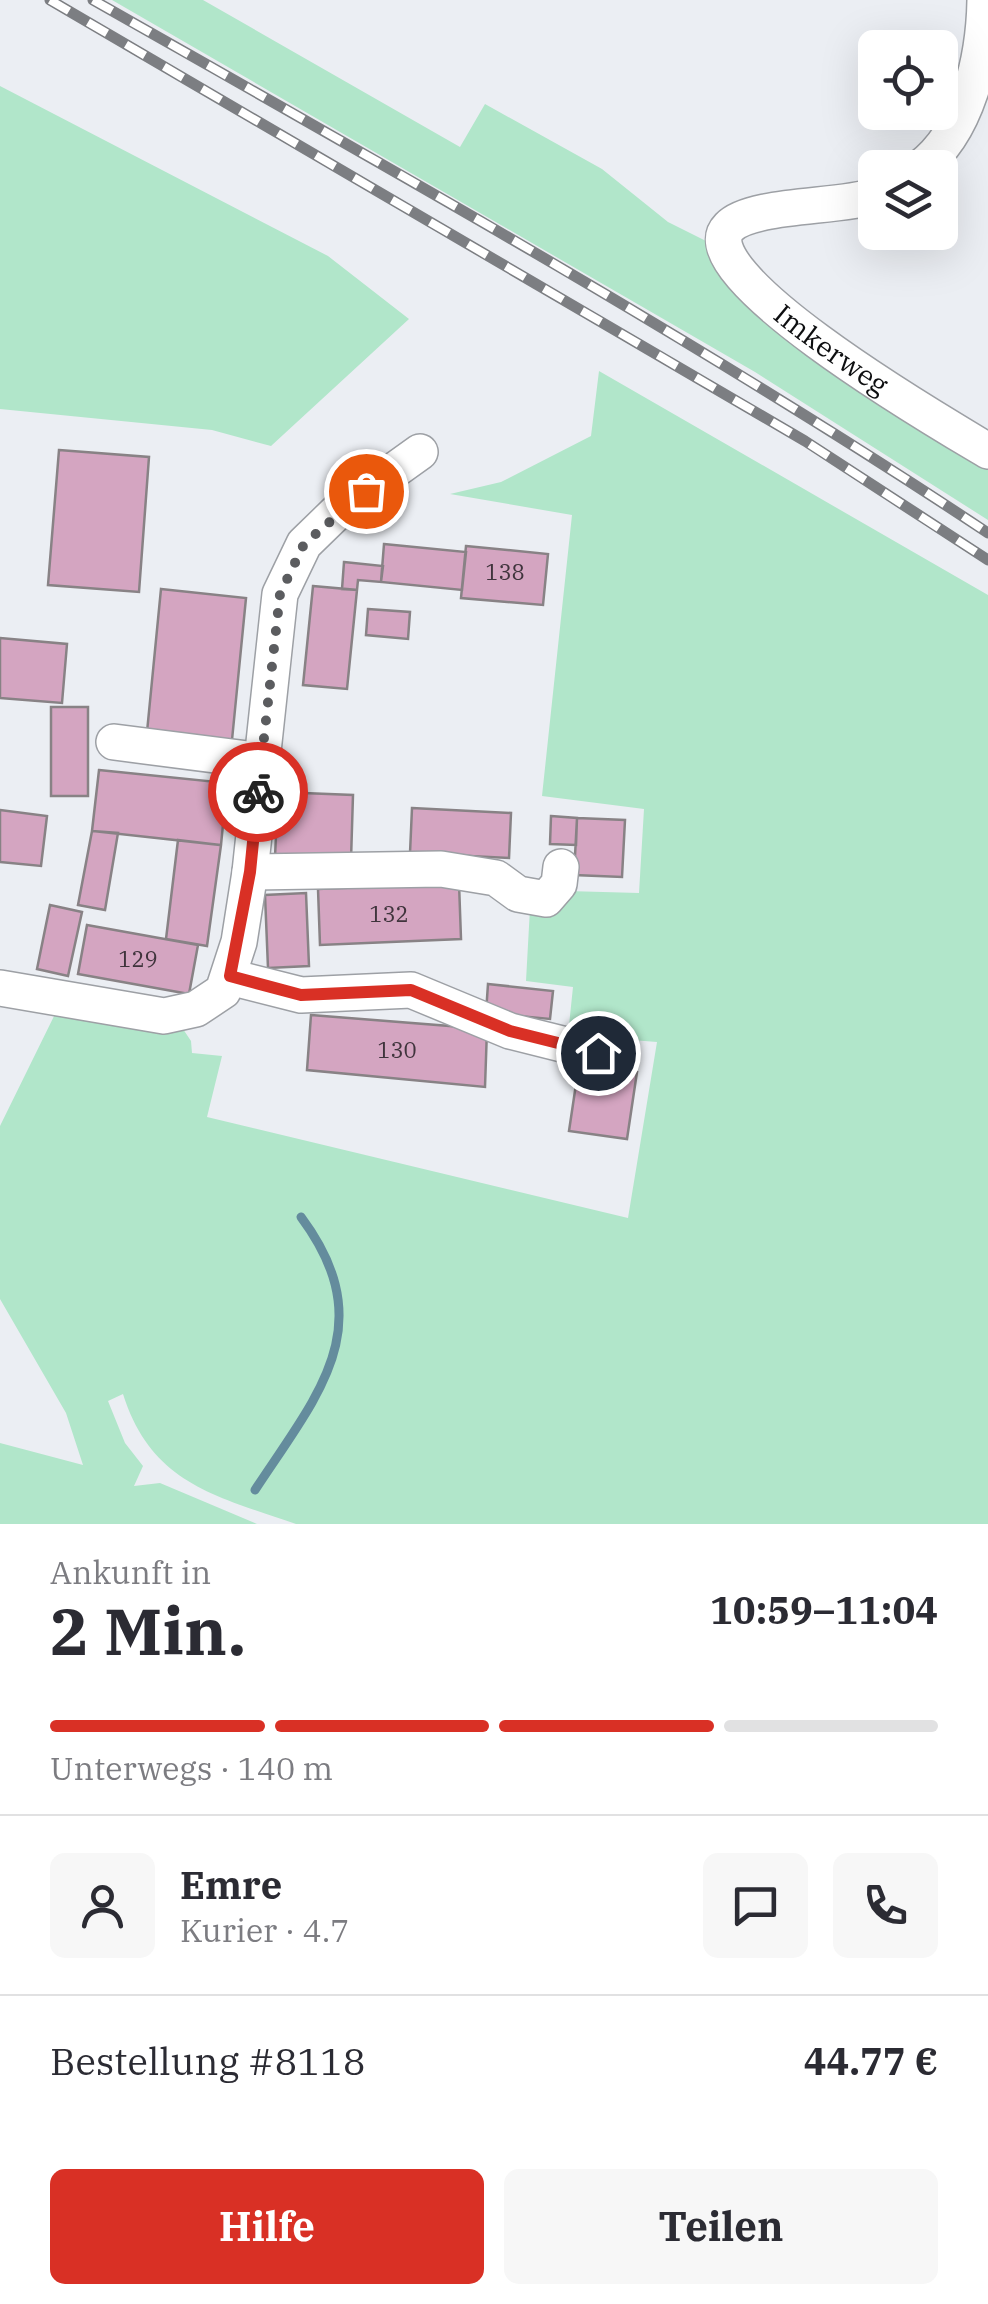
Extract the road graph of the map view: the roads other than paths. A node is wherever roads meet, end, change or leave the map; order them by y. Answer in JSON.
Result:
{"nodes":[{"id":1,"x":984,"y":0,"type":"edge"},
{"id":2,"x":941,"y":150,"type":"edge"},
{"id":3,"x":858,"y":201,"type":"edge"},
{"id":4,"x":988,"y":451,"type":"edge"},
{"id":5,"x":420,"y":452,"type":"dead end"},
{"id":6,"x":114,"y":742,"type":"dead end"},
{"id":7,"x":262,"y":761,"type":"junction"},
{"id":8,"x":561,"y":867,"type":"dead end"},
{"id":9,"x":250,"y":872,"type":"junction"},
{"id":10,"x":230,"y":976,"type":"junction"},
{"id":11,"x":0,"y":988,"type":"edge"},
{"id":12,"x":598,"y":1053,"type":"dead end"}],
"edges":[{"from":1,"to":2,"type":"street"},
{"from":3,"to":4,"type":"street","name":"Imkerweg"},
{"from":5,"to":7,"type":"street"},
{"from":6,"to":7,"type":"street"},
{"from":7,"to":9,"type":"street"},
{"from":8,"to":9,"type":"street"},
{"from":9,"to":10,"type":"street"},
{"from":10,"to":11,"type":"street"},
{"from":10,"to":12,"type":"street"}]}
